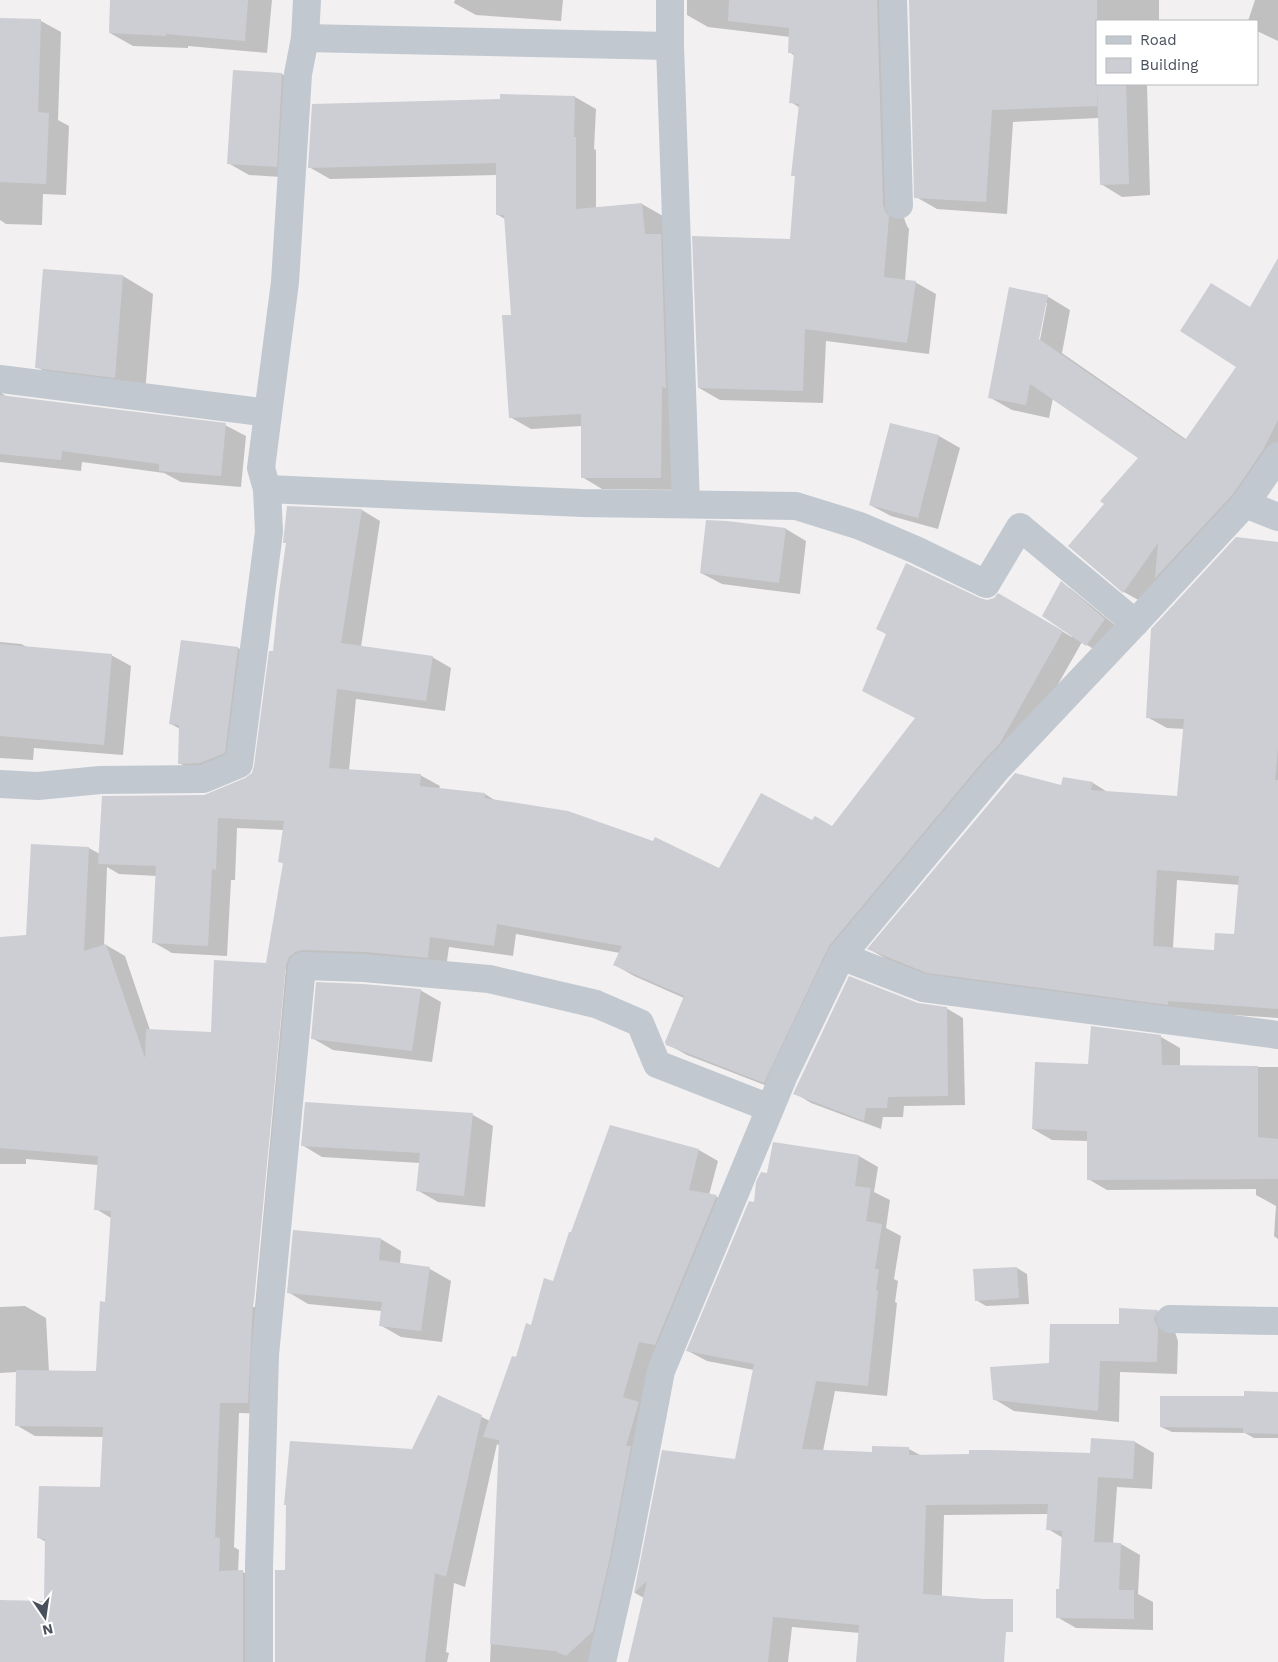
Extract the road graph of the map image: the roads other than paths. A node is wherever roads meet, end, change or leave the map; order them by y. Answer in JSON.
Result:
{"nodes":[{"id":1,"x":307,"y":0,"type":"edge"},
{"id":2,"x":670,"y":0,"type":"edge"},
{"id":3,"x":893,"y":0,"type":"edge"},
{"id":4,"x":305,"y":38,"type":"junction"},
{"id":5,"x":670,"y":46,"type":"junction"},
{"id":6,"x":899,"y":205,"type":"dead end"},
{"id":7,"x":0,"y":379,"type":"edge"},
{"id":8,"x":268,"y":413,"type":"junction"},
{"id":9,"x":1278,"y":456,"type":"edge"},
{"id":10,"x":267,"y":489,"type":"junction"},
{"id":11,"x":686,"y":504,"type":"junction"},
{"id":12,"x":1244,"y":504,"type":"junction"},
{"id":13,"x":1278,"y":517,"type":"edge"},
{"id":14,"x":1135,"y":623,"type":"junction"},
{"id":15,"x":0,"y":784,"type":"edge"},
{"id":16,"x":842,"y":956,"type":"junction"},
{"id":17,"x":1278,"y":1035,"type":"edge"},
{"id":18,"x":770,"y":1108,"type":"junction"},
{"id":19,"x":1170,"y":1319,"type":"dead end"},
{"id":20,"x":1278,"y":1321,"type":"edge"},
{"id":21,"x":259,"y":1662,"type":"edge"},
{"id":22,"x":602,"y":1662,"type":"edge"}],
"edges":[{"from":1,"to":4,"type":"street"},
{"from":2,"to":5,"type":"street"},
{"from":3,"to":6,"type":"street"},
{"from":4,"to":5,"type":"street"},
{"from":4,"to":8,"type":"street"},
{"from":5,"to":11,"type":"street"},
{"from":7,"to":8,"type":"street"},
{"from":8,"to":10,"type":"street"},
{"from":9,"to":12,"type":"street"},
{"from":10,"to":11,"type":"street"},
{"from":10,"to":15,"type":"street"},
{"from":11,"to":14,"type":"street"},
{"from":12,"to":13,"type":"street"},
{"from":12,"to":14,"type":"street"},
{"from":14,"to":16,"type":"street"},
{"from":16,"to":17,"type":"street"},
{"from":16,"to":18,"type":"street"},
{"from":18,"to":21,"type":"street"},
{"from":18,"to":22,"type":"street"},
{"from":19,"to":20,"type":"street"}]}
